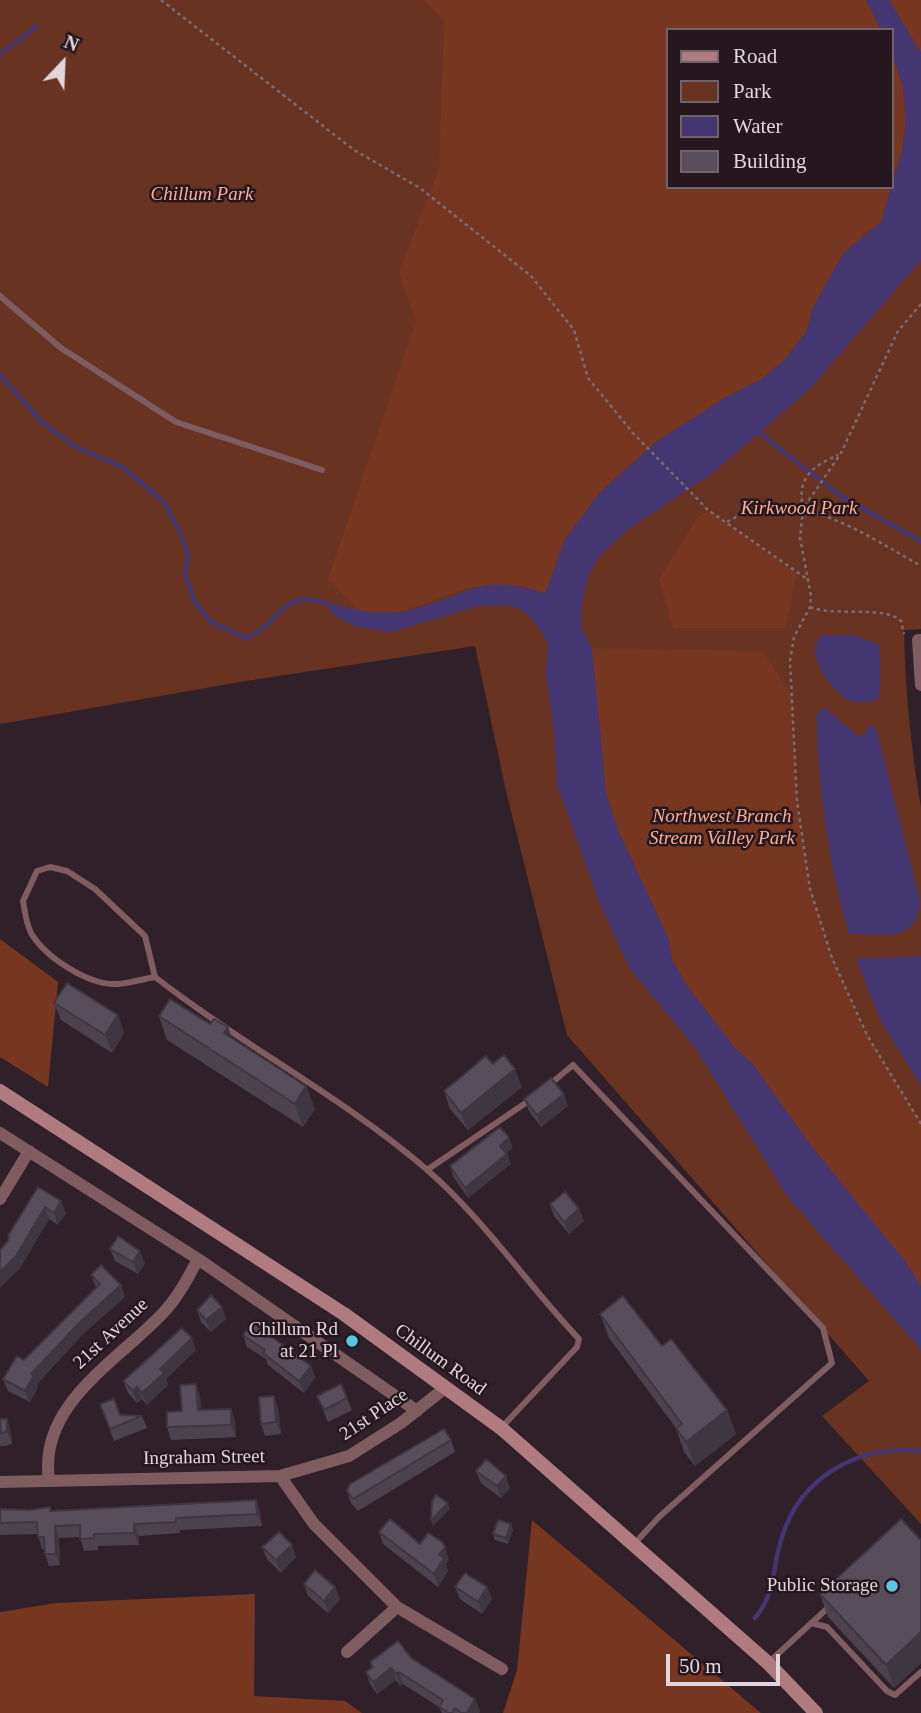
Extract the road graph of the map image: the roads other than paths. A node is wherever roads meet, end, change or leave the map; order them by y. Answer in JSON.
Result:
{"nodes":[{"id":1,"x":0,"y":296,"type":"edge"},
{"id":2,"x":322,"y":470,"type":"dead end"},
{"id":3,"x":920,"y":640,"type":"edge"},
{"id":4,"x":921,"y":685,"type":"edge"},
{"id":5,"x":155,"y":977,"type":"junction"},
{"id":6,"x":0,"y":1091,"type":"edge"},
{"id":7,"x":0,"y":1133,"type":"edge"},
{"id":8,"x":29,"y":1151,"type":"junction"},
{"id":9,"x":427,"y":1170,"type":"junction"},
{"id":10,"x":0,"y":1199,"type":"edge"},
{"id":11,"x":198,"y":1259,"type":"junction"},
{"id":12,"x":445,"y":1388,"type":"junction"},
{"id":13,"x":416,"y":1411,"type":"junction"},
{"id":14,"x":501,"y":1428,"type":"junction"},
{"id":15,"x":280,"y":1476,"type":"junction"},
{"id":16,"x":49,"y":1480,"type":"junction"},
{"id":17,"x":0,"y":1482,"type":"edge"},
{"id":18,"x":635,"y":1543,"type":"junction"},
{"id":19,"x":840,"y":1596,"type":"edge"},
{"id":20,"x":397,"y":1607,"type":"junction"},
{"id":21,"x":811,"y":1623,"type":"junction"},
{"id":22,"x":347,"y":1652,"type":"dead end"},
{"id":23,"x":768,"y":1662,"type":"junction"},
{"id":24,"x":502,"y":1669,"type":"dead end"},
{"id":25,"x":921,"y":1672,"type":"edge"},
{"id":26,"x":816,"y":1713,"type":"edge"}],
"edges":[{"from":1,"to":2,"type":"lane"},
{"from":3,"to":4,"type":"street"},
{"from":5,"to":5,"type":"lane"},
{"from":5,"to":9,"type":"lane"},
{"from":6,"to":12,"type":"main road","name":"Chillum Road"},
{"from":7,"to":8,"type":"street"},
{"from":8,"to":10,"type":"street"},
{"from":8,"to":11,"type":"street"},
{"from":9,"to":14,"type":"lane"},
{"from":9,"to":18,"type":"lane"},
{"from":11,"to":13,"type":"street"},
{"from":11,"to":16,"type":"street","name":"21st Avenue"},
{"from":12,"to":13,"type":"street","name":"21st Place"},
{"from":12,"to":14,"type":"main road","name":"Chillum Road"},
{"from":13,"to":15,"type":"street","name":"21st Place"},
{"from":14,"to":18,"type":"main road","name":"Chillum Road"},
{"from":15,"to":16,"type":"street","name":"Ingraham Street"},
{"from":15,"to":20,"type":"street","name":"Ingraham Street"},
{"from":16,"to":17,"type":"street","name":"Ingraham Street"},
{"from":18,"to":23,"type":"main road","name":"Chillum Road"},
{"from":19,"to":21,"type":"lane"},
{"from":20,"to":22,"type":"street"},
{"from":20,"to":24,"type":"street","name":"Ingraham Street"},
{"from":21,"to":23,"type":"lane"},
{"from":21,"to":25,"type":"lane"},
{"from":23,"to":26,"type":"main road","name":"Chillum Road"}]}
